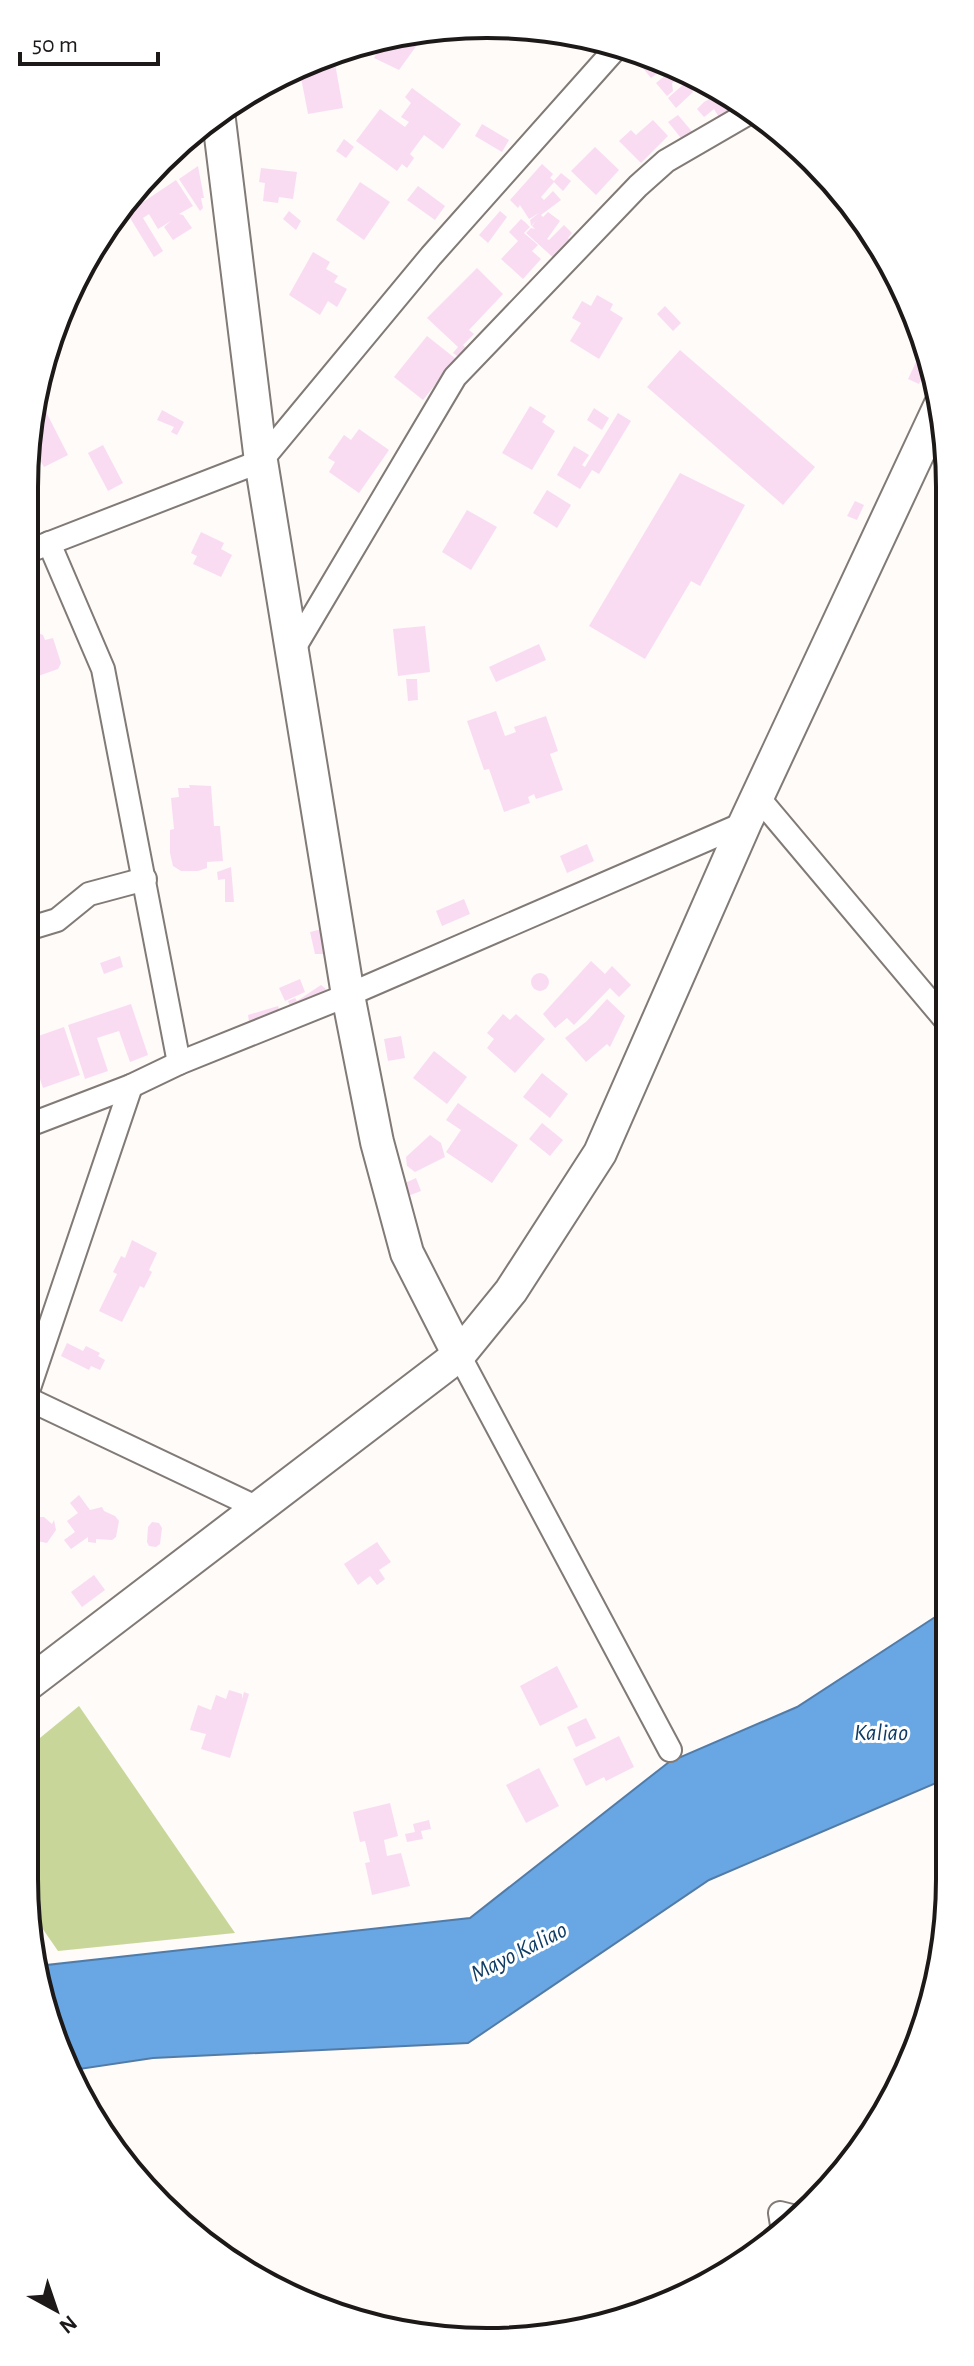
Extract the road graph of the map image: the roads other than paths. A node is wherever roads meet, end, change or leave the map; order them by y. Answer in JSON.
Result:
{"nodes":[{"id":1,"x":610,"y":55,"type":"edge"},
{"id":2,"x":741,"y":118,"type":"edge"},
{"id":3,"x":220,"y":127,"type":"edge"},
{"id":4,"x":931,"y":424,"type":"edge"},
{"id":5,"x":261,"y":461,"type":"junction"},
{"id":6,"x":49,"y":543,"type":"junction"},
{"id":7,"x":38,"y":547,"type":"edge"},
{"id":8,"x":293,"y":650,"type":"junction"},
{"id":9,"x":751,"y":810,"type":"junction"},
{"id":10,"x":145,"y":879,"type":"junction"},
{"id":11,"x":38,"y":926,"type":"edge"},
{"id":12,"x":348,"y":995,"type":"junction"},
{"id":13,"x":936,"y":1010,"type":"edge"},
{"id":14,"x":179,"y":1063,"type":"junction"},
{"id":15,"x":131,"y":1086,"type":"junction"},
{"id":16,"x":38,"y":1122,"type":"edge"},
{"id":17,"x":459,"y":1355,"type":"junction"},
{"id":18,"x":38,"y":1359,"type":"edge"},
{"id":19,"x":38,"y":1403,"type":"edge"},
{"id":20,"x":258,"y":1508,"type":"junction"},
{"id":21,"x":38,"y":1676,"type":"edge"},
{"id":22,"x":670,"y":1750,"type":"dead end"}],
"edges":[{"from":1,"to":5,"type":"street"},
{"from":2,"to":8,"type":"street"},
{"from":3,"to":5,"type":"street"},
{"from":4,"to":9,"type":"street"},
{"from":5,"to":6,"type":"street"},
{"from":5,"to":8,"type":"street"},
{"from":6,"to":7,"type":"street"},
{"from":6,"to":10,"type":"street"},
{"from":8,"to":12,"type":"street"},
{"from":9,"to":12,"type":"street"},
{"from":9,"to":13,"type":"street"},
{"from":9,"to":17,"type":"street"},
{"from":10,"to":11,"type":"street"},
{"from":10,"to":14,"type":"street"},
{"from":12,"to":14,"type":"street"},
{"from":12,"to":17,"type":"street"},
{"from":14,"to":15,"type":"street"},
{"from":15,"to":16,"type":"street"},
{"from":15,"to":18,"type":"street"},
{"from":17,"to":20,"type":"street"},
{"from":17,"to":22,"type":"street"},
{"from":19,"to":20,"type":"street"},
{"from":20,"to":21,"type":"street"}]}
